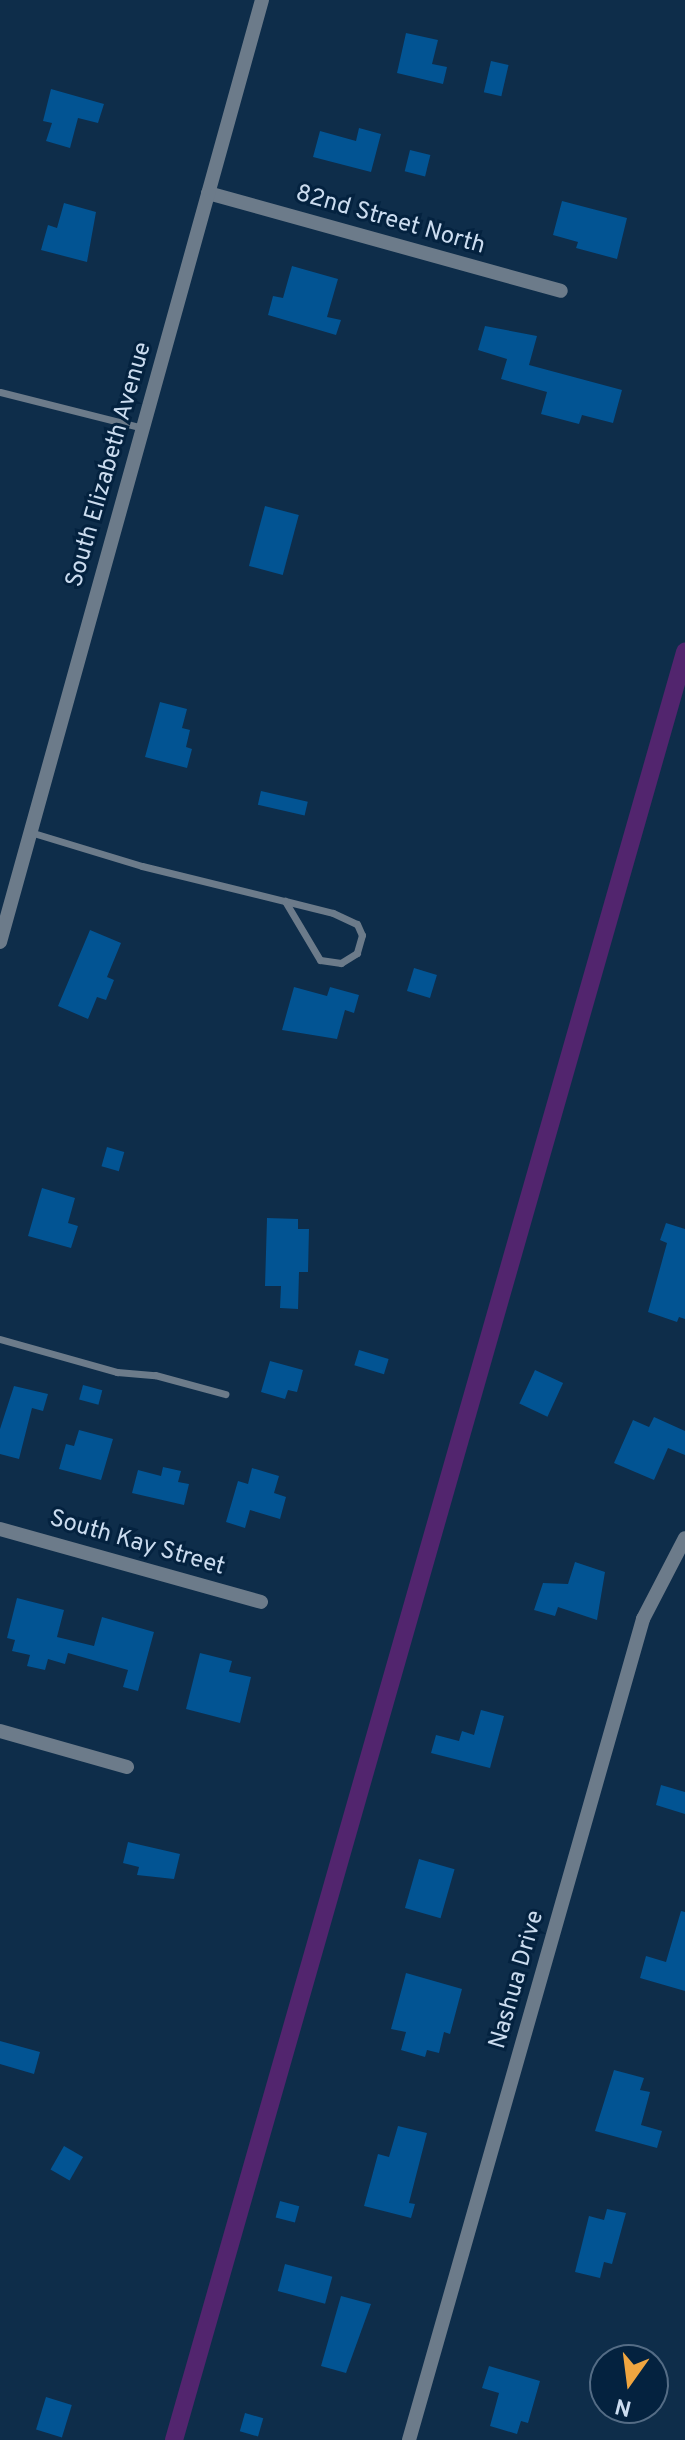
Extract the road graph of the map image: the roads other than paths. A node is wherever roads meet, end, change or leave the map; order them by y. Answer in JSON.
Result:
{"nodes":[{"id":1,"x":262,"y":0,"type":"edge"},
{"id":2,"x":208,"y":193,"type":"junction"},
{"id":3,"x":561,"y":291,"type":"dead end"},
{"id":4,"x":0,"y":392,"type":"edge"},
{"id":5,"x":143,"y":428,"type":"junction"},
{"id":6,"x":30,"y":832,"type":"junction"},
{"id":7,"x":285,"y":901,"type":"junction"},
{"id":8,"x":0,"y":942,"type":"edge"},
{"id":9,"x":0,"y":1339,"type":"edge"},
{"id":10,"x":225,"y":1394,"type":"dead end"},
{"id":11,"x":0,"y":1529,"type":"edge"},
{"id":12,"x":685,"y":1538,"type":"edge"},
{"id":13,"x":261,"y":1602,"type":"dead end"},
{"id":14,"x":0,"y":1731,"type":"edge"},
{"id":15,"x":127,"y":1767,"type":"dead end"},
{"id":16,"x":409,"y":2440,"type":"edge"}],
"edges":[{"from":1,"to":2,"type":"street","name":"South Elizabeth Avenue"},
{"from":2,"to":3,"type":"street","name":"82nd Street North"},
{"from":2,"to":5,"type":"street","name":"South Elizabeth Avenue"},
{"from":4,"to":5,"type":"lane"},
{"from":5,"to":6,"type":"street","name":"South Elizabeth Avenue"},
{"from":6,"to":7,"type":"lane"},
{"from":6,"to":8,"type":"street","name":"South Elizabeth Avenue"},
{"from":7,"to":7,"type":"lane"},
{"from":9,"to":10,"type":"lane"},
{"from":11,"to":13,"type":"street","name":"South Kay Street"},
{"from":12,"to":16,"type":"street","name":"Nashua Drive"},
{"from":14,"to":15,"type":"street"}]}
